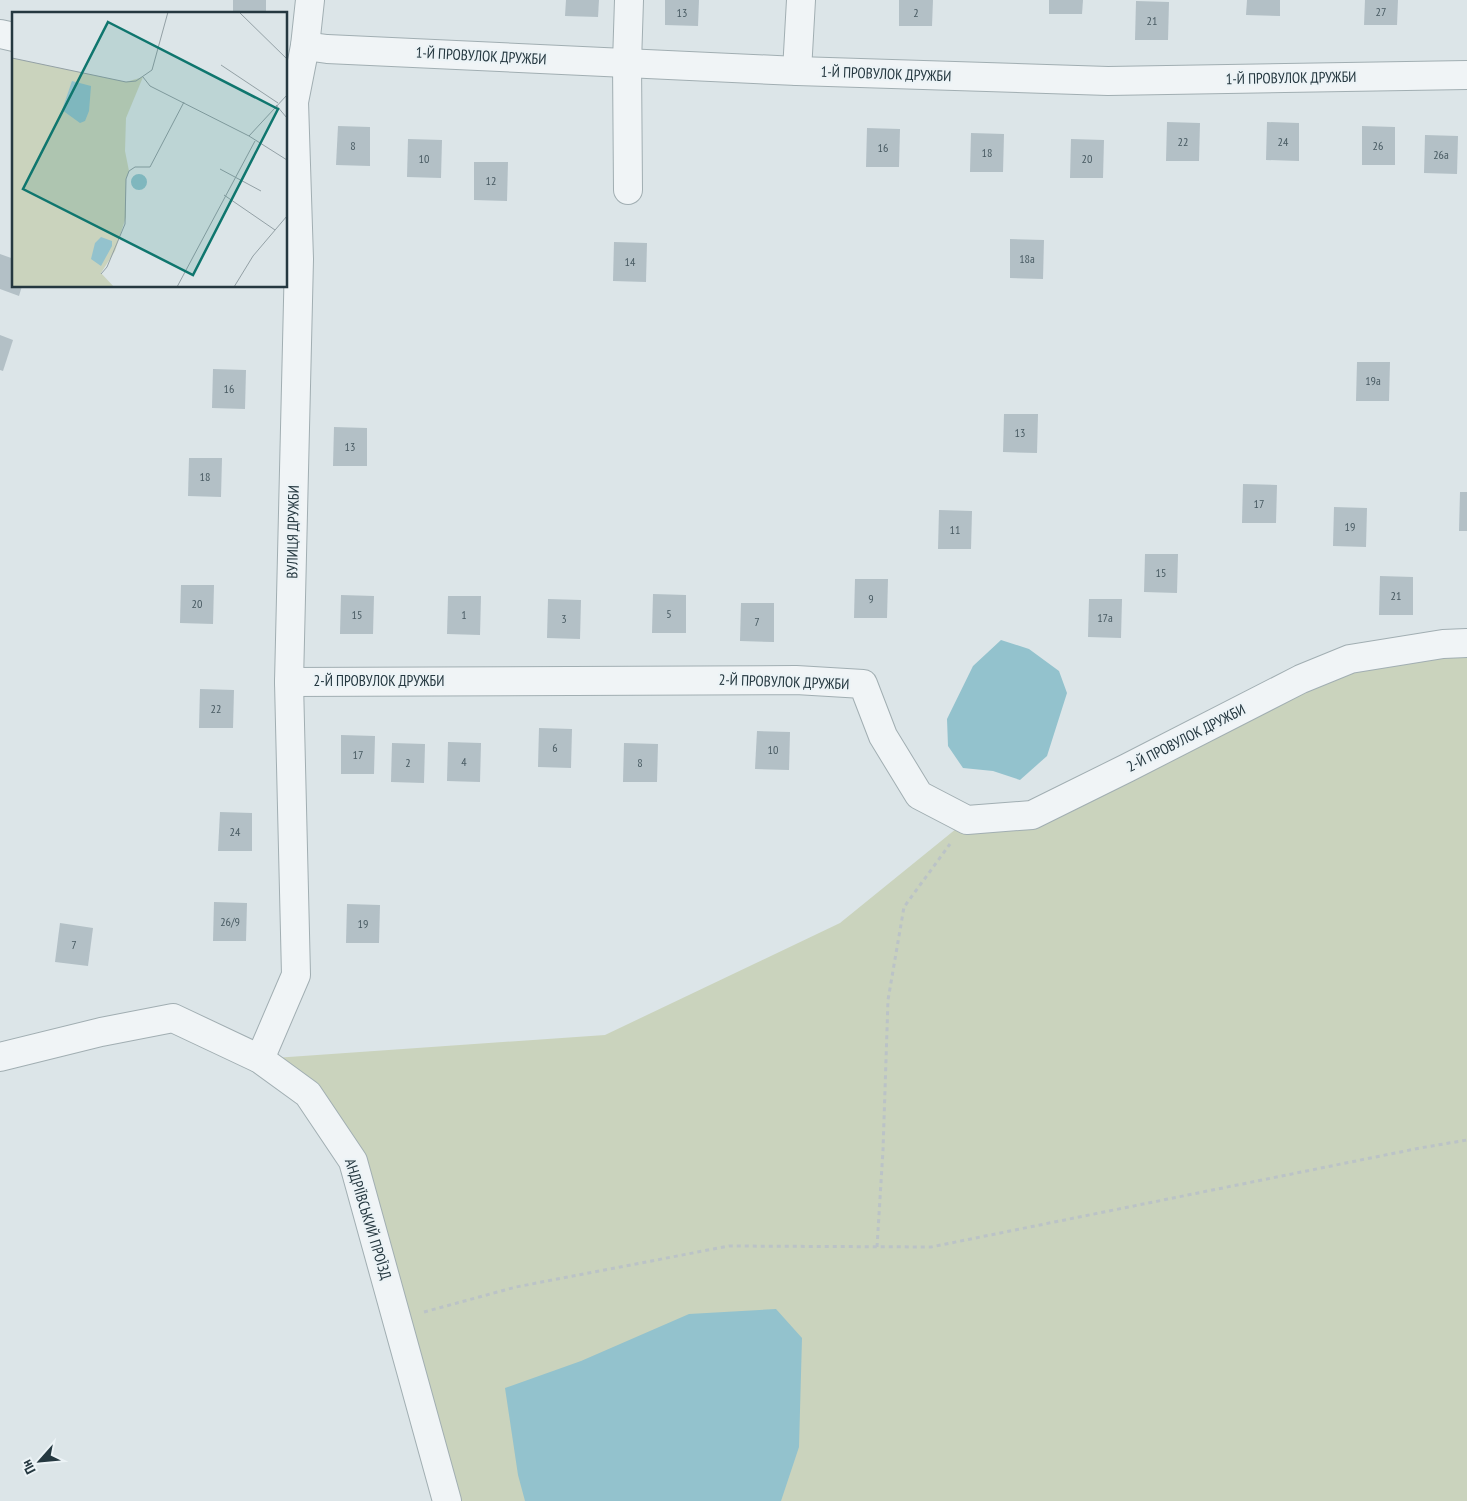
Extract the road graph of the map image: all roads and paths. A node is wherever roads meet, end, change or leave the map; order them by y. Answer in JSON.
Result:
{"nodes":[{"id":1,"x":310,"y":0,"type":"edge"},
{"id":2,"x":628,"y":0,"type":"edge"},
{"id":3,"x":801,"y":0,"type":"edge"},
{"id":4,"x":305,"y":46,"type":"junction"},
{"id":5,"x":627,"y":63,"type":"junction"},
{"id":6,"x":797,"y":71,"type":"junction"},
{"id":7,"x":1467,"y":75,"type":"edge"},
{"id":8,"x":290,"y":101,"type":"edge"},
{"id":9,"x":628,"y":190,"type":"dead end"},
{"id":10,"x":1467,"y":643,"type":"edge"},
{"id":11,"x":289,"y":682,"type":"junction"},
{"id":12,"x":967,"y":820,"type":"junction"},
{"id":13,"x":0,"y":1057,"type":"edge"},
{"id":14,"x":260,"y":1059,"type":"junction"},
{"id":15,"x":1467,"y":1140,"type":"edge"},
{"id":16,"x":877,"y":1246,"type":"junction"},
{"id":17,"x":397,"y":1319,"type":"junction"},
{"id":18,"x":447,"y":1501,"type":"edge"}],
"edges":[{"from":1,"to":4,"type":"street","name":"ВУЛИЦЯ ДРУЖБИ"},
{"from":2,"to":5,"type":"street"},
{"from":3,"to":6,"type":"street"},
{"from":4,"to":5,"type":"street","name":"1-Й ПРОВУЛОК ДРУЖБИ"},
{"from":4,"to":8,"type":"street","name":"ВУЛИЦЯ ДРУЖБИ"},
{"from":5,"to":6,"type":"street","name":"1-Й ПРОВУЛОК ДРУЖБИ"},
{"from":5,"to":9,"type":"street"},
{"from":6,"to":7,"type":"street","name":"1-Й ПРОВУЛОК ДРУЖБИ"},
{"from":8,"to":11,"type":"street","name":"ВУЛИЦЯ ДРУЖБИ"},
{"from":10,"to":12,"type":"street","name":"2-Й ПРОВУЛОК ДРУЖБИ"},
{"from":11,"to":12,"type":"street","name":"2-Й ПРОВУЛОК ДРУЖБИ"},
{"from":11,"to":14,"type":"street","name":"ВУЛИЦЯ ДРУЖБИ"},
{"from":12,"to":16,"type":"path"},
{"from":13,"to":14,"type":"street","name":"АНДРІЇВСЬКИЙ ПРОЇЗД"},
{"from":14,"to":17,"type":"street","name":"АНДРІЇВСЬКИЙ ПРОЇЗД"},
{"from":15,"to":16,"type":"path"},
{"from":16,"to":17,"type":"path"},
{"from":17,"to":18,"type":"street","name":"АНДРІЇВСЬКИЙ ПРОЇЗД"}]}
